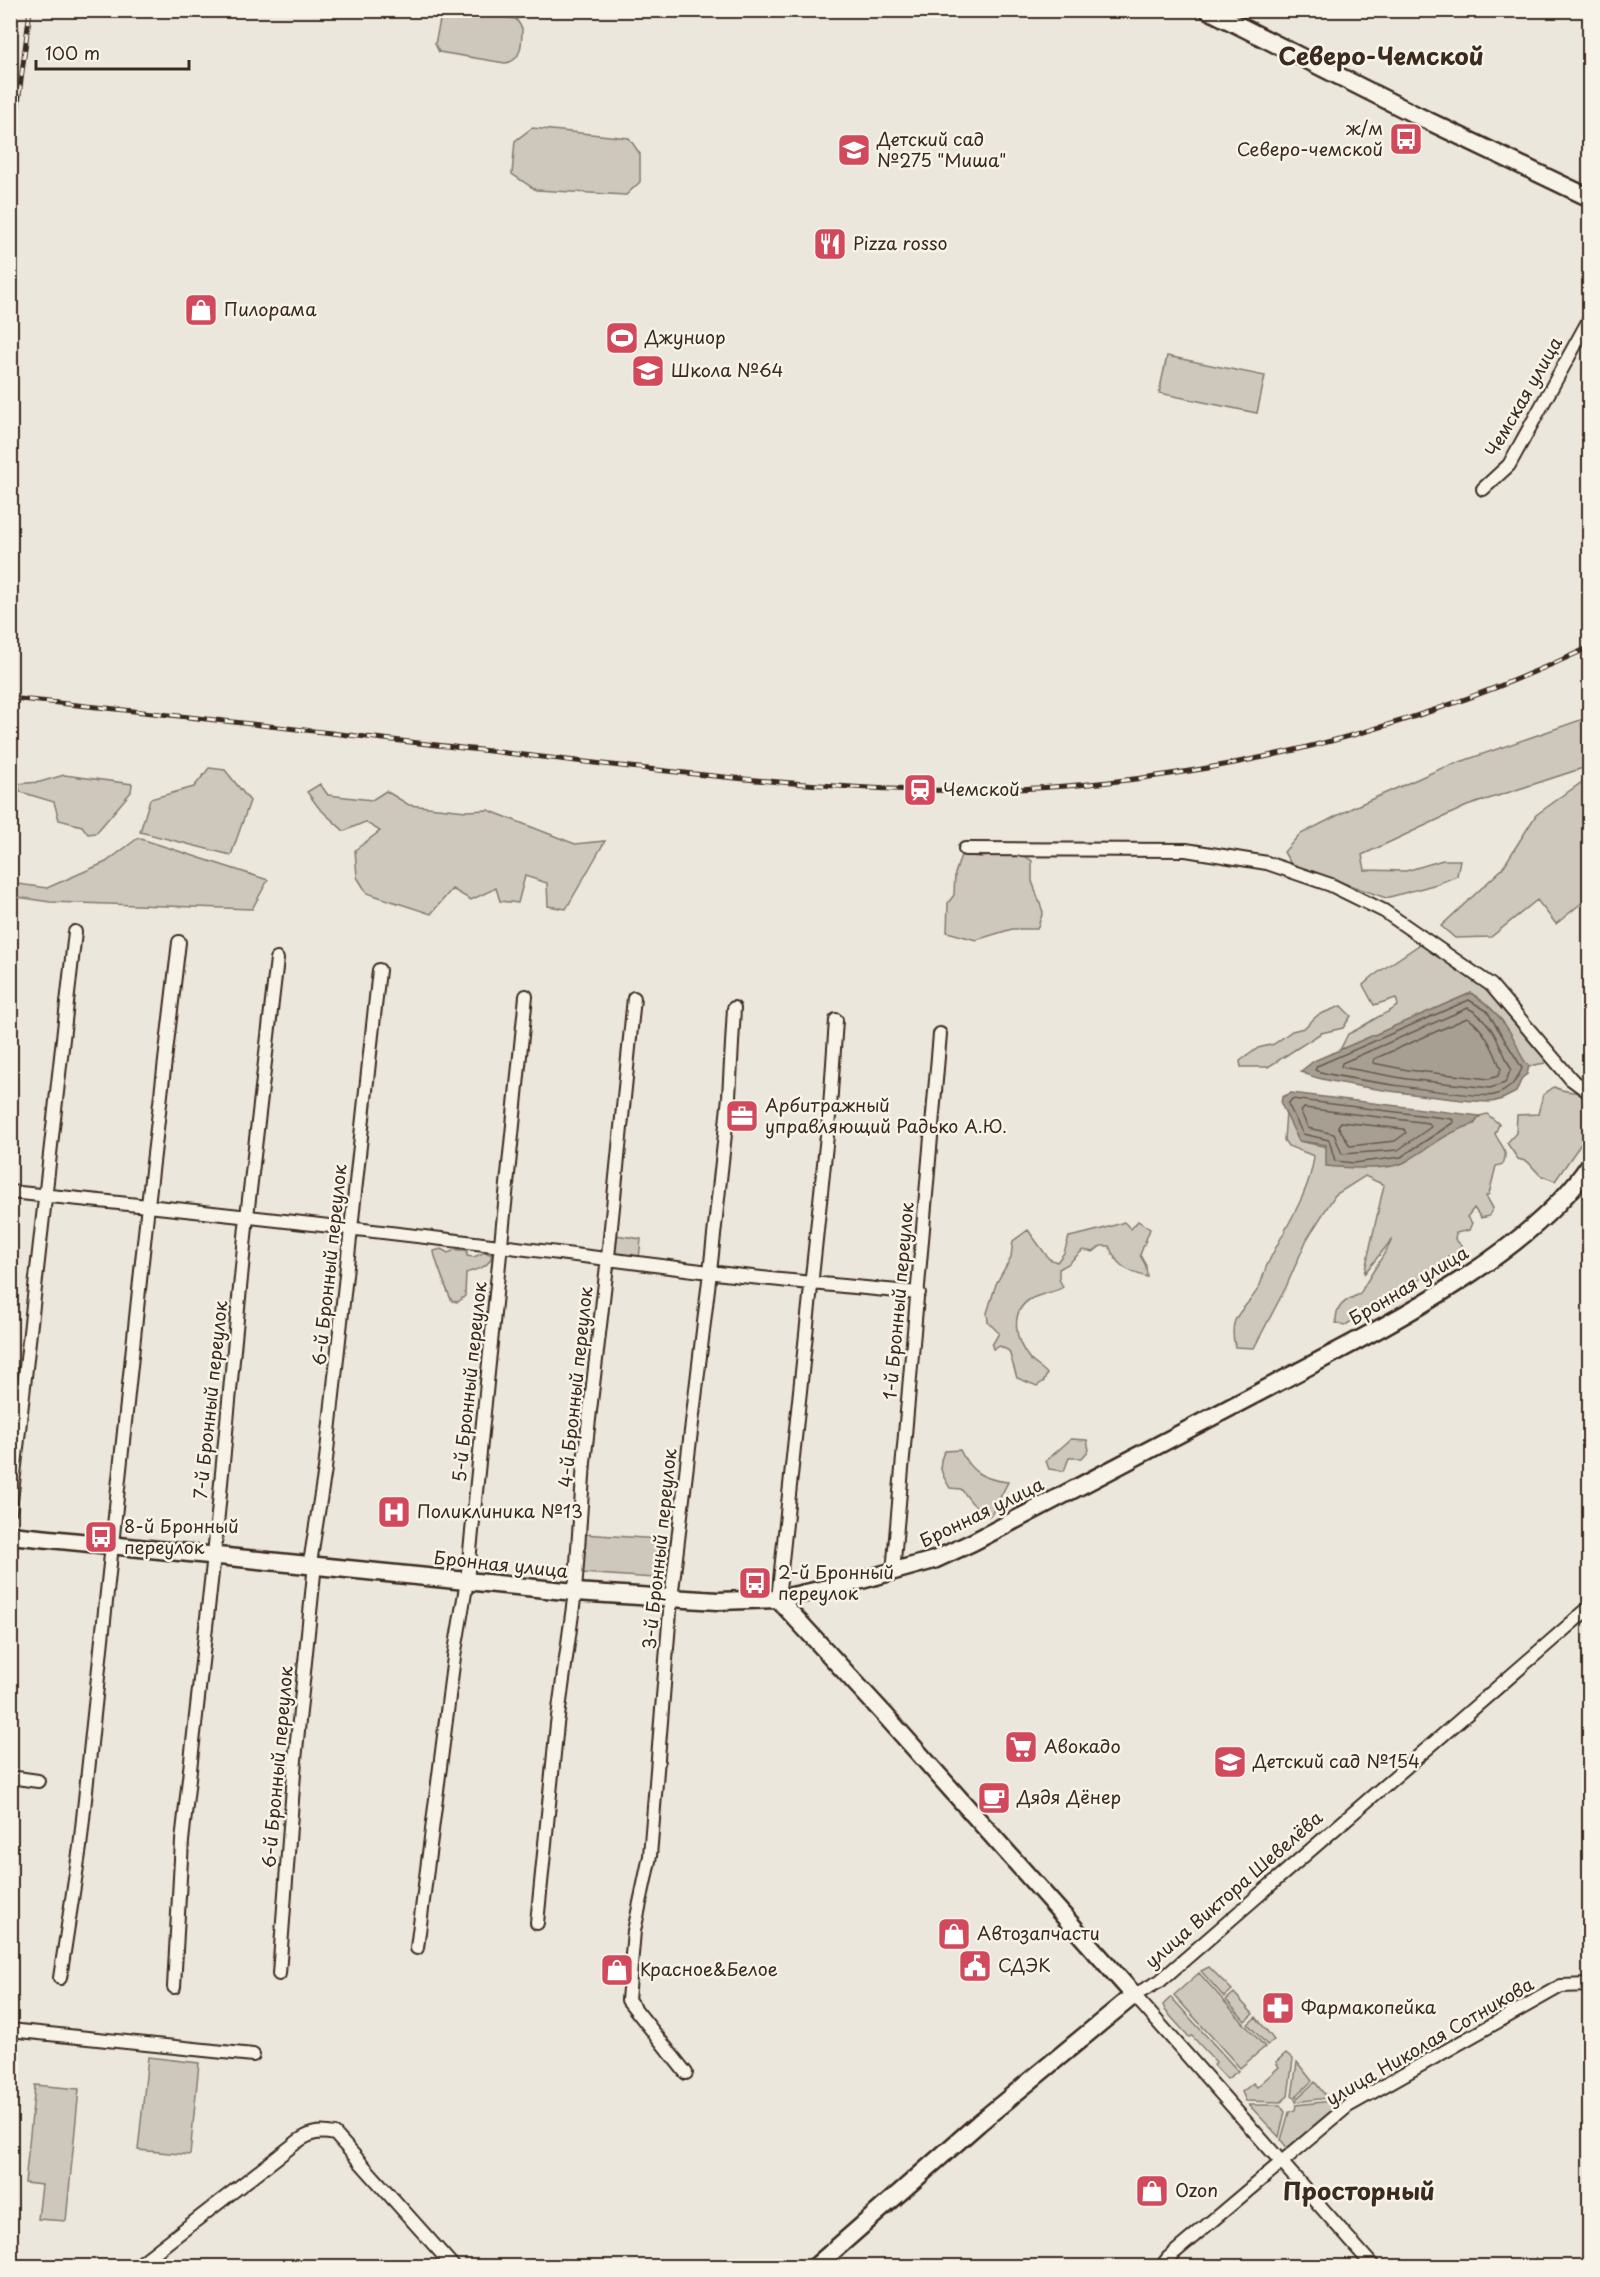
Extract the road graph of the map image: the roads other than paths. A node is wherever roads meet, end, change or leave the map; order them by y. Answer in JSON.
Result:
{"nodes":[{"id":1,"x":1208,"y":10,"type":"edge"},
{"id":2,"x":1590,"y":198,"type":"edge"},
{"id":3,"x":1590,"y":318,"type":"edge"},
{"id":4,"x":1483,"y":489,"type":"dead end"},
{"id":5,"x":965,"y":849,"type":"dead end"},
{"id":6,"x":75,"y":932,"type":"dead end"},
{"id":7,"x":179,"y":942,"type":"dead end"},
{"id":8,"x":277,"y":959,"type":"dead end"},
{"id":9,"x":379,"y":970,"type":"dead end"},
{"id":10,"x":526,"y":996,"type":"dead end"},
{"id":11,"x":634,"y":998,"type":"dead end"},
{"id":12,"x":734,"y":1008,"type":"dead end"},
{"id":13,"x":836,"y":1020,"type":"dead end"},
{"id":14,"x":940,"y":1034,"type":"dead end"},
{"id":15,"x":1590,"y":1093,"type":"edge"},
{"id":16,"x":1590,"y":1164,"type":"edge"},
{"id":17,"x":10,"y":1192,"type":"edge"},
{"id":18,"x":45,"y":1196,"type":"junction"},
{"id":19,"x":148,"y":1205,"type":"junction"},
{"id":20,"x":247,"y":1216,"type":"junction"},
{"id":21,"x":353,"y":1230,"type":"junction"},
{"id":22,"x":502,"y":1246,"type":"junction"},
{"id":23,"x":608,"y":1257,"type":"junction"},
{"id":24,"x":710,"y":1272,"type":"junction"},
{"id":25,"x":811,"y":1282,"type":"junction"},
{"id":26,"x":919,"y":1293,"type":"junction"},
{"id":27,"x":10,"y":1510,"type":"edge"},
{"id":28,"x":10,"y":1535,"type":"edge"},
{"id":29,"x":113,"y":1545,"type":"junction"},
{"id":30,"x":214,"y":1555,"type":"junction"},
{"id":31,"x":313,"y":1564,"type":"junction"},
{"id":32,"x":893,"y":1572,"type":"junction"},
{"id":33,"x":467,"y":1581,"type":"junction"},
{"id":34,"x":575,"y":1592,"type":"junction"},
{"id":35,"x":671,"y":1599,"type":"junction"},
{"id":36,"x":778,"y":1599,"type":"junction"},
{"id":37,"x":1590,"y":1607,"type":"edge"},
{"id":38,"x":10,"y":1777,"type":"edge"},
{"id":39,"x":38,"y":1781,"type":"dead end"},
{"id":40,"x":537,"y":1923,"type":"dead end"},
{"id":41,"x":417,"y":1948,"type":"dead end"},
{"id":42,"x":279,"y":1974,"type":"dead end"},
{"id":43,"x":60,"y":1978,"type":"dead end"},
{"id":44,"x":1590,"y":1985,"type":"edge"},
{"id":45,"x":174,"y":1988,"type":"dead end"},
{"id":46,"x":1134,"y":1995,"type":"junction"},
{"id":47,"x":10,"y":2030,"type":"edge"},
{"id":48,"x":253,"y":2055,"type":"dead end"},
{"id":49,"x":686,"y":2073,"type":"dead end"},
{"id":50,"x":1281,"y":2162,"type":"junction"},
{"id":51,"x":136,"y":2266,"type":"edge"},
{"id":52,"x":453,"y":2266,"type":"edge"},
{"id":53,"x":816,"y":2266,"type":"edge"},
{"id":54,"x":1162,"y":2266,"type":"edge"},
{"id":55,"x":1373,"y":2266,"type":"edge"}],
"edges":[{"from":1,"to":2,"type":"street"},
{"from":3,"to":4,"type":"street","name":"Чемская улица"},
{"from":5,"to":15,"type":"street"},
{"from":6,"to":18,"type":"street"},
{"from":7,"to":19,"type":"street"},
{"from":8,"to":20,"type":"street","name":"7-й Бронный переулок"},
{"from":9,"to":21,"type":"street","name":"6-й Бронный переулок"},
{"from":10,"to":22,"type":"street","name":"5-й Бронный переулок"},
{"from":11,"to":23,"type":"street","name":"4-й Бронный переулок"},
{"from":12,"to":24,"type":"street","name":"3-й Бронный переулок"},
{"from":13,"to":25,"type":"street"},
{"from":14,"to":26,"type":"street","name":"1-й Бронный переулок"},
{"from":16,"to":32,"type":"street","name":"Бронная улица"},
{"from":17,"to":18,"type":"street"},
{"from":18,"to":19,"type":"street"},
{"from":18,"to":27,"type":"street"},
{"from":19,"to":20,"type":"street"},
{"from":19,"to":29,"type":"street"},
{"from":20,"to":21,"type":"street"},
{"from":20,"to":30,"type":"street","name":"7-й Бронный переулок"},
{"from":21,"to":22,"type":"street"},
{"from":21,"to":31,"type":"street","name":"6-й Бронный переулок"},
{"from":22,"to":23,"type":"street"},
{"from":22,"to":33,"type":"street","name":"5-й Бронный переулок"},
{"from":23,"to":24,"type":"street"},
{"from":23,"to":34,"type":"street","name":"4-й Бронный переулок"},
{"from":24,"to":25,"type":"street"},
{"from":24,"to":35,"type":"street","name":"3-й Бронный переулок"},
{"from":25,"to":26,"type":"street"},
{"from":25,"to":36,"type":"street"},
{"from":26,"to":32,"type":"street","name":"1-й Бронный переулок"},
{"from":28,"to":29,"type":"street","name":"Бронная улица"},
{"from":29,"to":30,"type":"street","name":"Бронная улица"},
{"from":29,"to":43,"type":"street"},
{"from":30,"to":31,"type":"street","name":"Бронная улица"},
{"from":30,"to":45,"type":"street","name":"7-й Бронный переулок"},
{"from":31,"to":33,"type":"street","name":"Бронная улица"},
{"from":31,"to":42,"type":"street","name":"6-й Бронный переулок"},
{"from":32,"to":36,"type":"street","name":"Бронная улица"},
{"from":33,"to":34,"type":"street","name":"Бронная улица"},
{"from":33,"to":41,"type":"street","name":"5-й Бронный переулок"},
{"from":34,"to":35,"type":"street","name":"Бронная улица"},
{"from":34,"to":40,"type":"street","name":"4-й Бронный переулок"},
{"from":35,"to":36,"type":"street","name":"Бронная улица"},
{"from":35,"to":49,"type":"street","name":"3-й Бронный переулок"},
{"from":36,"to":46,"type":"street"},
{"from":37,"to":46,"type":"street","name":"улица Виктора Шевелёва"},
{"from":38,"to":39,"type":"street"},
{"from":44,"to":50,"type":"street","name":"улица Николая Сотникова"},
{"from":46,"to":50,"type":"street"},
{"from":46,"to":53,"type":"street","name":"улица Виктора Шевелёва"},
{"from":47,"to":48,"type":"street"},
{"from":50,"to":54,"type":"street","name":"улица Николая Сотникова"},
{"from":50,"to":55,"type":"street"},
{"from":51,"to":52,"type":"street"}]}
